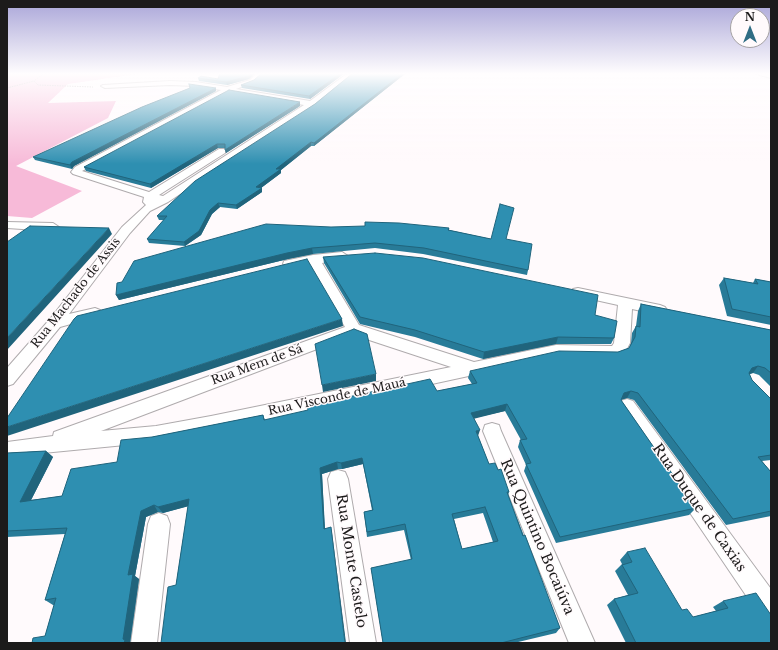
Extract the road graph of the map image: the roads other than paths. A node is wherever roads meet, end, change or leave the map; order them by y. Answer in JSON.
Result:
{"nodes":[{"id":1,"x":202,"y":103,"type":"edge"},
{"id":2,"x":297,"y":103,"type":"edge"},
{"id":3,"x":307,"y":103,"type":"edge"},
{"id":4,"x":311,"y":104,"type":"joint"},
{"id":5,"x":239,"y":140,"type":"junction"},
{"id":6,"x":252,"y":142,"type":"junction"},
{"id":7,"x":148,"y":202,"type":"junction"},
{"id":8,"x":7,"y":225,"type":"edge"},
{"id":9,"x":28,"y":226,"type":"junction"},
{"id":10,"x":66,"y":227,"type":"edge"},
{"id":11,"x":111,"y":230,"type":"dead end"},
{"id":12,"x":126,"y":230,"type":"junction"},
{"id":13,"x":12,"y":239,"type":"edge"},
{"id":14,"x":353,"y":255,"type":"edge"},
{"id":15,"x":313,"y":259,"type":"junction"},
{"id":16,"x":274,"y":268,"type":"edge"},
{"id":17,"x":567,"y":290,"type":"edge"},
{"id":18,"x":625,"y":303,"type":"junction"},
{"id":19,"x":108,"y":310,"type":"edge"},
{"id":20,"x":675,"y":313,"type":"edge"},
{"id":21,"x":55,"y":323,"type":"junction"},
{"id":22,"x":354,"y":329,"type":"junction"},
{"id":23,"x":474,"y":368,"type":"junction"},
{"id":24,"x":7,"y":379,"type":"edge"},
{"id":25,"x":627,"y":406,"type":"edge"},
{"id":26,"x":492,"y":431,"type":"dead end"},
{"id":27,"x":43,"y":445,"type":"junction"},
{"id":28,"x":7,"y":451,"type":"edge"},
{"id":29,"x":338,"y":479,"type":"dead end"},
{"id":30,"x":159,"y":524,"type":"dead end"},
{"id":31,"x":771,"y":610,"type":"edge"},
{"id":32,"x":144,"y":643,"type":"edge"},
{"id":33,"x":363,"y":643,"type":"edge"},
{"id":34,"x":582,"y":643,"type":"edge"}],
"edges":[{"from":1,"to":7,"type":"street"},
{"from":2,"to":5,"type":"street"},
{"from":3,"to":4,"type":"street"},
{"from":4,"to":6,"type":"street","name":"Rua Machado de Assis"},
{"from":5,"to":6,"type":"street"},
{"from":5,"to":7,"type":"street"},
{"from":6,"to":7,"type":"street","name":"Rua Machado de Assis"},
{"from":7,"to":12,"type":"street","name":"Rua Machado de Assis"},
{"from":8,"to":9,"type":"street"},
{"from":9,"to":10,"type":"street"},
{"from":9,"to":13,"type":"street"},
{"from":11,"to":12,"type":"street"},
{"from":12,"to":21,"type":"street","name":"Rua Machado de Assis"},
{"from":14,"to":15,"type":"street"},
{"from":15,"to":16,"type":"street"},
{"from":15,"to":22,"type":"street"},
{"from":17,"to":18,"type":"street"},
{"from":18,"to":20,"type":"street"},
{"from":18,"to":23,"type":"street","name":"Rua Visconde de Mauá"},
{"from":19,"to":21,"type":"street"},
{"from":21,"to":24,"type":"street","name":"Rua Machado de Assis"},
{"from":22,"to":23,"type":"street"},
{"from":22,"to":27,"type":"street","name":"Rua Mem de Sá"},
{"from":23,"to":27,"type":"street","name":"Rua Visconde de Mauá"},
{"from":25,"to":31,"type":"street","name":"Rua Duque de Caxias"},
{"from":26,"to":34,"type":"street","name":"Rua Quintino Bocaiúva"},
{"from":27,"to":28,"type":"street","name":"Rua Visconde de Mauá"},
{"from":29,"to":33,"type":"street","name":"Rua Monte Castelo"},
{"from":30,"to":32,"type":"street"}]}
